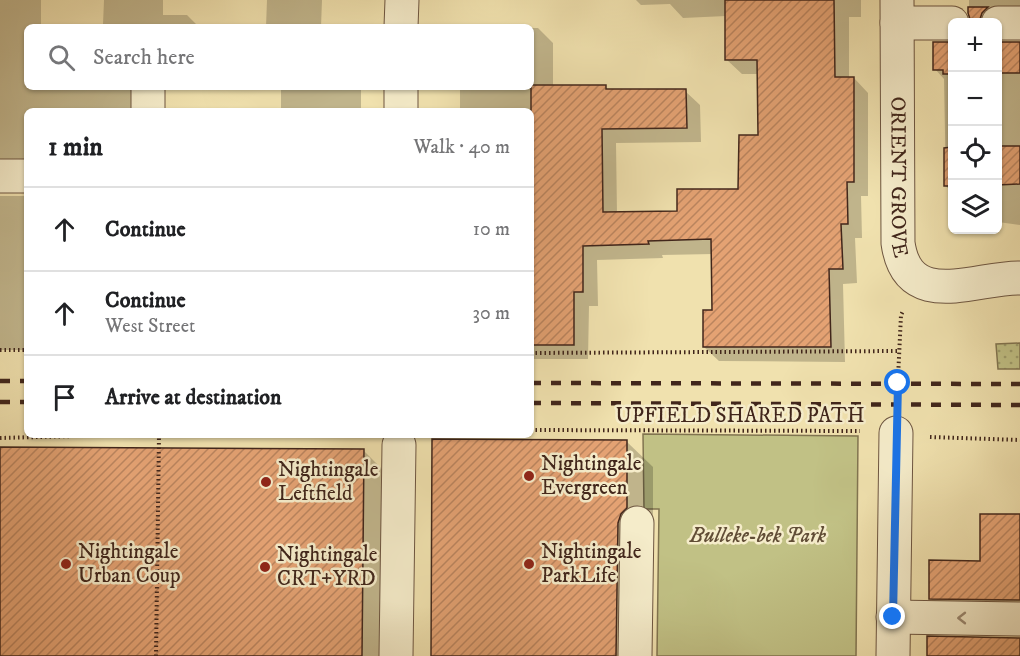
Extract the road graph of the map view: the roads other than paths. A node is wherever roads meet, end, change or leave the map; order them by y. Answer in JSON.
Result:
{"nodes":[{"id":1,"x":402,"y":0,"type":"edge"},
{"id":2,"x":897,"y":11,"type":"edge"},
{"id":3,"x":948,"y":22,"type":"edge"},
{"id":4,"x":1002,"y":23,"type":"edge"},
{"id":5,"x":1020,"y":23,"type":"edge"},
{"id":6,"x":401,"y":24,"type":"edge"},
{"id":7,"x":148,"y":90,"type":"edge"},
{"id":8,"x":401,"y":90,"type":"edge"},
{"id":9,"x":148,"y":108,"type":"edge"},
{"id":10,"x":401,"y":108,"type":"edge"},
{"id":11,"x":0,"y":176,"type":"edge"},
{"id":12,"x":24,"y":176,"type":"edge"},
{"id":13,"x":1020,"y":278,"type":"edge"},
{"id":14,"x":896,"y":434,"type":"road end"},
{"id":15,"x":399,"y":445,"type":"dead end"},
{"id":16,"x":638,"y":523,"type":"dead end"},
{"id":17,"x":893,"y":617,"type":"junction"},
{"id":18,"x":1020,"y":618,"type":"edge"},
{"id":19,"x":396,"y":656,"type":"edge"},
{"id":20,"x":635,"y":656,"type":"edge"},
{"id":21,"x":893,"y":656,"type":"edge"}],
"edges":[{"from":1,"to":6,"type":"street"},
{"from":2,"to":3,"type":"street"},
{"from":2,"to":13,"type":"street","name":"ORIENT GROVE"},
{"from":4,"to":5,"type":"street"},
{"from":7,"to":9,"type":"street"},
{"from":8,"to":10,"type":"street"},
{"from":11,"to":12,"type":"street"},
{"from":14,"to":17,"type":"street"},
{"from":15,"to":19,"type":"street"},
{"from":16,"to":20,"type":"street"},
{"from":18,"to":17,"type":"street","one_way":true},
{"from":17,"to":21,"type":"street"}]}
